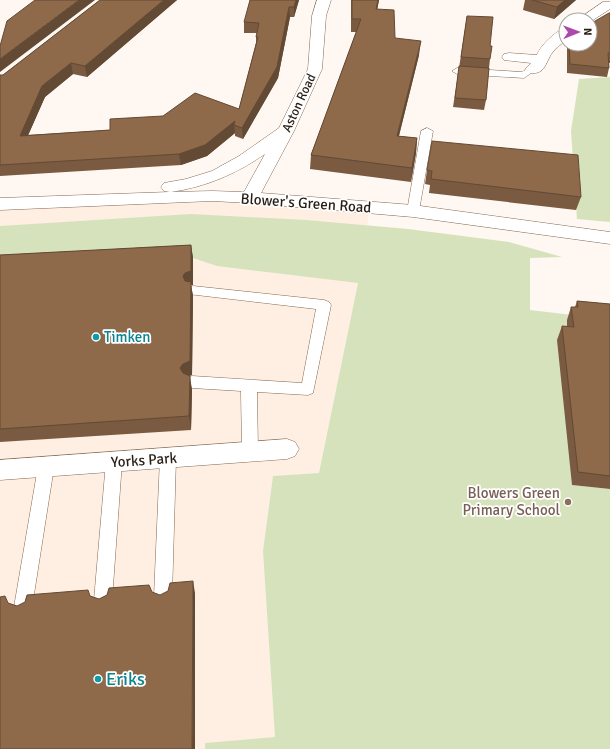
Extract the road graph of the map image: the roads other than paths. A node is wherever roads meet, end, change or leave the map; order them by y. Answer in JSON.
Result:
{"nodes":[{"id":1,"x":324,"y":0,"type":"edge"},
{"id":2,"x":590,"y":1,"type":"edge"},
{"id":3,"x":609,"y":6,"type":"edge"},
{"id":4,"x":598,"y":12,"type":"edge"},
{"id":5,"x":558,"y":40,"type":"edge"},
{"id":6,"x":509,"y":56,"type":"dead end"},
{"id":7,"x":537,"y":65,"type":"junction"},
{"id":8,"x":457,"y":71,"type":"edge"},
{"id":9,"x":286,"y":131,"type":"junction"},
{"id":10,"x":427,"y":131,"type":"dead end"},
{"id":11,"x":250,"y":198,"type":"junction"},
{"id":12,"x":43,"y":202,"type":"junction"},
{"id":13,"x":0,"y":204,"type":"edge"},
{"id":14,"x":413,"y":211,"type":"junction"},
{"id":15,"x":610,"y":238,"type":"edge"},
{"id":16,"x":193,"y":291,"type":"dead end"},
{"id":17,"x":192,"y":382,"type":"dead end"},
{"id":18,"x":249,"y":385,"type":"junction"},
{"id":19,"x":287,"y":449,"type":"dead end"},
{"id":20,"x":250,"y":452,"type":"junction"},
{"id":21,"x":168,"y":458,"type":"junction"},
{"id":22,"x":114,"y":462,"type":"junction"},
{"id":23,"x":46,"y":467,"type":"junction"},
{"id":24,"x":0,"y":470,"type":"edge"},
{"id":25,"x":163,"y":596,"type":"edge"},
{"id":26,"x":103,"y":600,"type":"edge"},
{"id":27,"x":23,"y":607,"type":"edge"}],
"edges":[{"from":1,"to":9,"type":"main road","name":"Aston Road"},
{"from":2,"to":3,"type":"main road"},
{"from":3,"to":4,"type":"main road"},
{"from":5,"to":7,"type":"main road"},
{"from":6,"to":7,"type":"main road"},
{"from":7,"to":8,"type":"lane"},
{"from":9,"to":11,"type":"main road","name":"Aston Road"},
{"from":9,"to":12,"type":"main road"},
{"from":10,"to":14,"type":"lane"},
{"from":11,"to":12,"type":"main road","name":"Blower's Green Road"},
{"from":11,"to":14,"type":"main road","name":"Blower's Green Road"},
{"from":12,"to":13,"type":"main road","name":"Blower's Green Road"},
{"from":14,"to":15,"type":"main road","name":"Blower's Green Road"},
{"from":16,"to":18,"type":"lane"},
{"from":17,"to":18,"type":"lane"},
{"from":18,"to":20,"type":"lane"},
{"from":19,"to":20,"type":"main road","name":"Yorks Park"},
{"from":20,"to":21,"type":"main road","name":"Yorks Park"},
{"from":21,"to":22,"type":"main road","name":"Yorks Park"},
{"from":21,"to":25,"type":"lane"},
{"from":22,"to":23,"type":"main road","name":"Yorks Park"},
{"from":22,"to":26,"type":"lane"},
{"from":23,"to":24,"type":"main road","name":"Yorks Park"},
{"from":23,"to":27,"type":"lane"}]}
